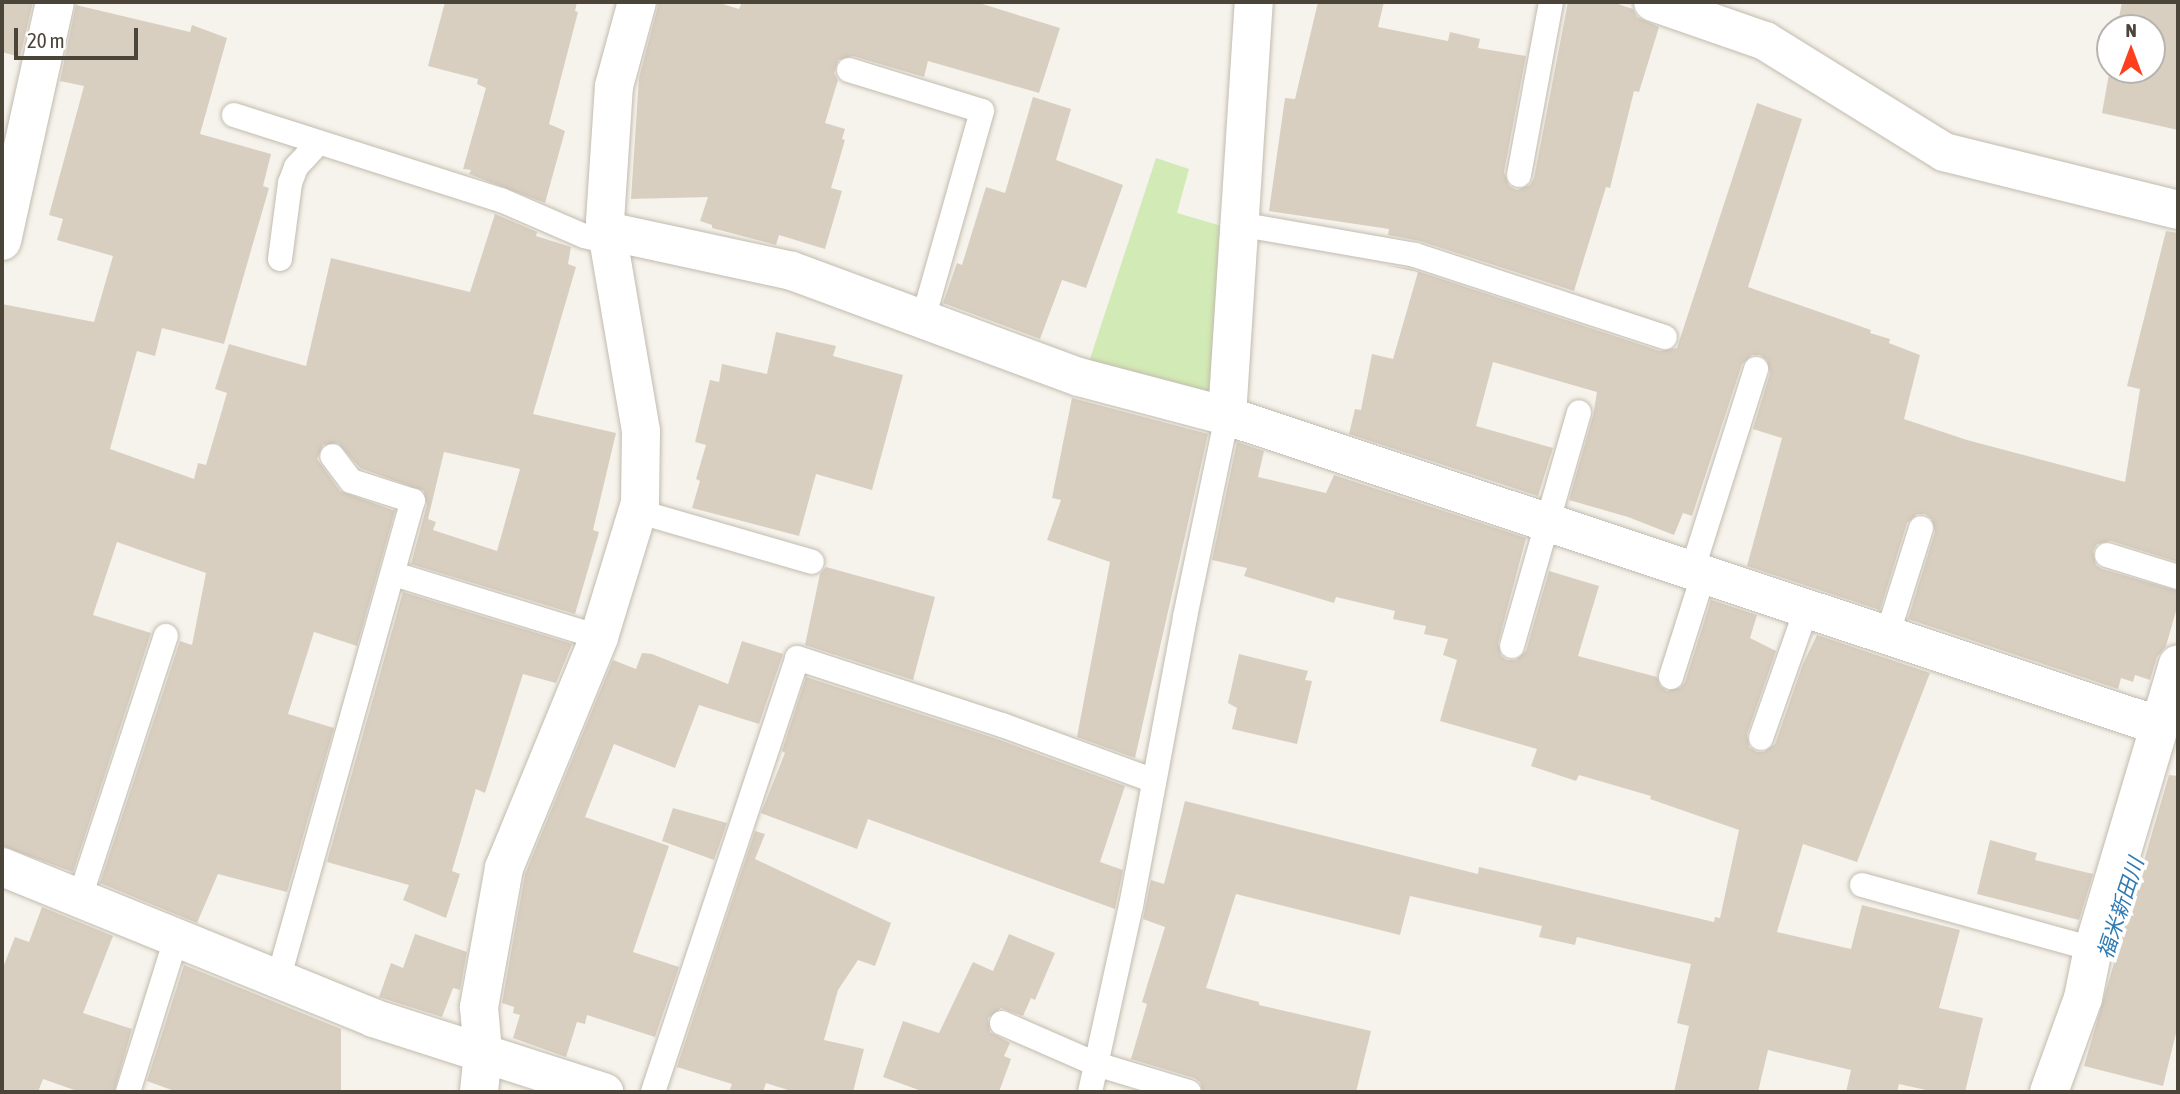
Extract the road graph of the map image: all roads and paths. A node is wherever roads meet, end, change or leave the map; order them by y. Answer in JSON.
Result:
{"nodes":[{"id":1,"x":55,"y":2,"type":"edge"},
{"id":2,"x":637,"y":2,"type":"edge"},
{"id":3,"x":1254,"y":2,"type":"edge"},
{"id":4,"x":1551,"y":2,"type":"edge"},
{"id":5,"x":1653,"y":2,"type":"edge"},
{"id":6,"x":849,"y":70,"type":"dead end"},
{"id":7,"x":234,"y":116,"type":"dead end"},
{"id":8,"x":318,"y":143,"type":"junction"},
{"id":9,"x":1519,"y":175,"type":"dead end"},
{"id":10,"x":2178,"y":210,"type":"edge"},
{"id":11,"x":1238,"y":224,"type":"junction"},
{"id":12,"x":608,"y":236,"type":"junction"},
{"id":13,"x":2,"y":242,"type":"edge"},
{"id":14,"x":280,"y":259,"type":"dead end"},
{"id":15,"x":923,"y":320,"type":"junction"},
{"id":16,"x":1665,"y":337,"type":"dead end"},
{"id":17,"x":1756,"y":369,"type":"dead end"},
{"id":18,"x":1579,"y":412,"type":"dead end"},
{"id":19,"x":1227,"y":416,"type":"junction"},
{"id":20,"x":332,"y":456,"type":"dead end"},
{"id":21,"x":637,"y":511,"type":"junction"},
{"id":22,"x":1546,"y":524,"type":"junction"},
{"id":23,"x":1921,"y":528,"type":"dead end"},
{"id":24,"x":2107,"y":555,"type":"dead end"},
{"id":25,"x":812,"y":562,"type":"dead end"},
{"id":26,"x":394,"y":573,"type":"junction"},
{"id":27,"x":1698,"y":574,"type":"junction"},
{"id":28,"x":2178,"y":577,"type":"edge"},
{"id":29,"x":1806,"y":610,"type":"junction"},
{"id":30,"x":166,"y":636,"type":"dead end"},
{"id":31,"x":1887,"y":636,"type":"junction"},
{"id":32,"x":599,"y":637,"type":"junction"},
{"id":33,"x":1512,"y":646,"type":"dead end"},
{"id":34,"x":2178,"y":664,"type":"edge"},
{"id":35,"x":1671,"y":677,"type":"dead end"},
{"id":36,"x":2160,"y":726,"type":"junction"},
{"id":37,"x":1761,"y":738,"type":"dead end"},
{"id":38,"x":1154,"y":781,"type":"junction"},
{"id":39,"x":2,"y":867,"type":"edge"},
{"id":40,"x":1862,"y":885,"type":"dead end"},
{"id":41,"x":79,"y":900,"type":"junction"},
{"id":42,"x":176,"y":939,"type":"junction"},
{"id":43,"x":2093,"y":949,"type":"junction"},
{"id":44,"x":278,"y":980,"type":"junction"},
{"id":45,"x":1002,"y":1023,"type":"dead end"},
{"id":46,"x":483,"y":1052,"type":"junction"},
{"id":47,"x":1096,"y":1064,"type":"junction"},
{"id":48,"x":128,"y":1092,"type":"edge"},
{"id":49,"x":479,"y":1092,"type":"edge"},
{"id":50,"x":604,"y":1092,"type":"edge"},
{"id":51,"x":653,"y":1092,"type":"edge"},
{"id":52,"x":1090,"y":1092,"type":"edge"},
{"id":53,"x":1188,"y":1092,"type":"edge"},
{"id":54,"x":2049,"y":1092,"type":"edge"}],
"edges":[{"from":1,"to":13,"type":"street"},
{"from":2,"to":12,"type":"street"},
{"from":3,"to":11,"type":"street"},
{"from":4,"to":9,"type":"lane"},
{"from":5,"to":10,"type":"street"},
{"from":6,"to":15,"type":"lane"},
{"from":7,"to":8,"type":"lane"},
{"from":8,"to":12,"type":"lane"},
{"from":8,"to":14,"type":"lane"},
{"from":11,"to":16,"type":"lane"},
{"from":11,"to":19,"type":"street"},
{"from":12,"to":15,"type":"street"},
{"from":12,"to":21,"type":"street"},
{"from":15,"to":19,"type":"street"},
{"from":17,"to":27,"type":"lane"},
{"from":18,"to":22,"type":"lane"},
{"from":19,"to":22,"type":"street"},
{"from":19,"to":38,"type":"lane"},
{"from":20,"to":26,"type":"lane"},
{"from":21,"to":25,"type":"lane"},
{"from":21,"to":32,"type":"street"},
{"from":22,"to":27,"type":"street"},
{"from":22,"to":33,"type":"lane"},
{"from":23,"to":31,"type":"lane"},
{"from":24,"to":28,"type":"lane"},
{"from":26,"to":32,"type":"lane"},
{"from":26,"to":44,"type":"lane"},
{"from":27,"to":29,"type":"street"},
{"from":27,"to":35,"type":"lane"},
{"from":29,"to":31,"type":"street"},
{"from":29,"to":37,"type":"lane"},
{"from":30,"to":41,"type":"lane"},
{"from":31,"to":36,"type":"street"},
{"from":32,"to":46,"type":"street"},
{"from":34,"to":36,"type":"street"},
{"from":36,"to":43,"type":"street"},
{"from":38,"to":47,"type":"lane"},
{"from":38,"to":51,"type":"lane"},
{"from":39,"to":41,"type":"street"},
{"from":40,"to":43,"type":"lane"},
{"from":41,"to":42,"type":"street"},
{"from":42,"to":44,"type":"street"},
{"from":42,"to":48,"type":"lane"},
{"from":43,"to":54,"type":"street"},
{"from":44,"to":46,"type":"street"},
{"from":45,"to":47,"type":"lane"},
{"from":46,"to":49,"type":"street"},
{"from":46,"to":50,"type":"street"},
{"from":47,"to":52,"type":"lane"},
{"from":47,"to":53,"type":"lane"}]}
